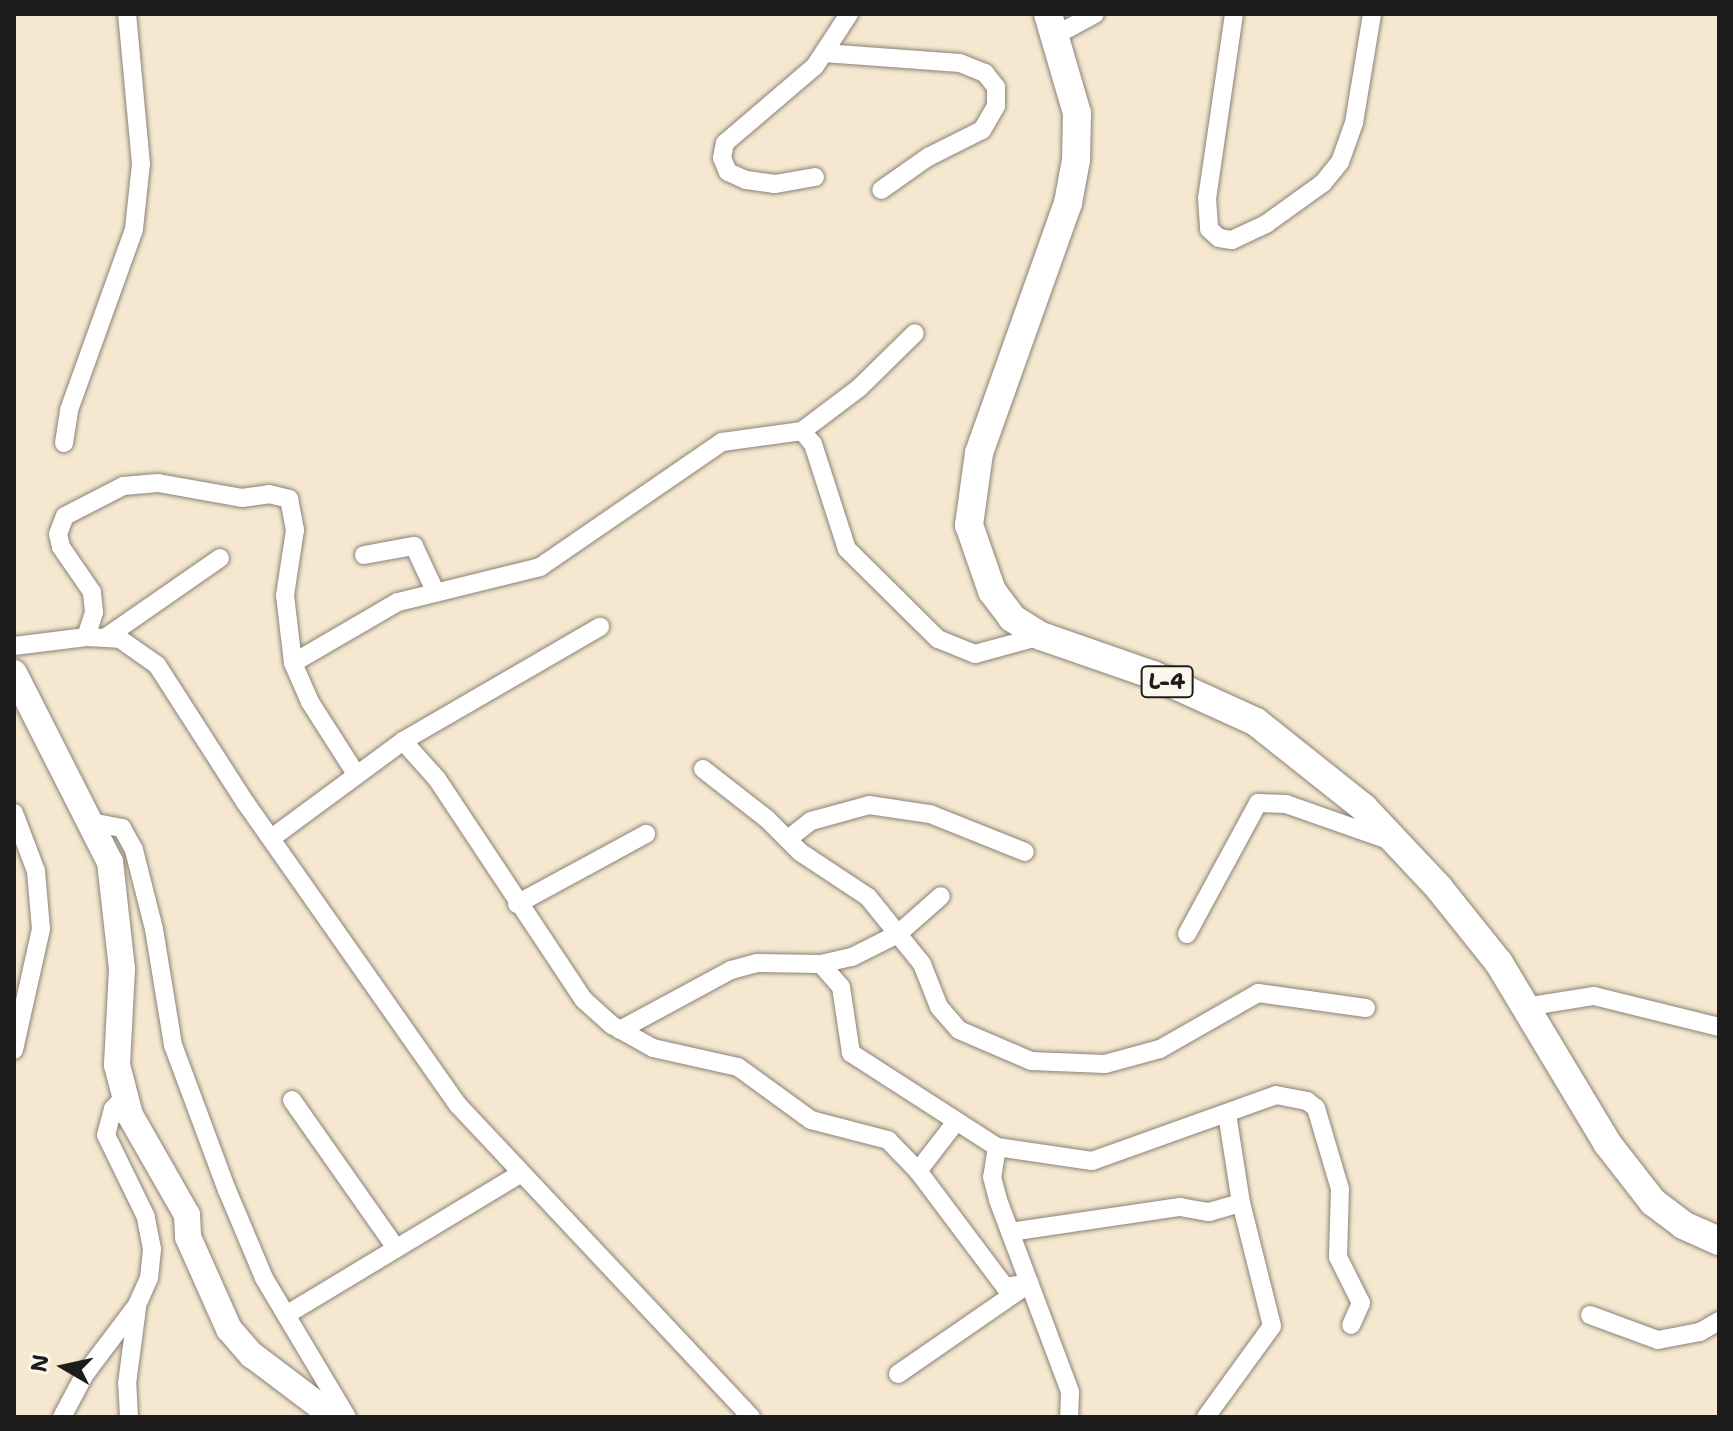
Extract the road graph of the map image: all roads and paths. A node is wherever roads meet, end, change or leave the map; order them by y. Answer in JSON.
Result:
{"nodes":[{"id":1,"x":127,"y":14,"type":"edge"},
{"id":2,"x":849,"y":14,"type":"edge"},
{"id":3,"x":1095,"y":14,"type":"edge"},
{"id":4,"x":1234,"y":14,"type":"edge"},
{"id":5,"x":1372,"y":14,"type":"edge"},
{"id":6,"x":1052,"y":24,"type":"edge"},
{"id":7,"x":824,"y":53,"type":"junction"},
{"id":8,"x":815,"y":177,"type":"dead end"},
{"id":9,"x":881,"y":190,"type":"dead end"},
{"id":10,"x":915,"y":333,"type":"dead end"},
{"id":11,"x":802,"y":431,"type":"junction"},
{"id":12,"x":64,"y":443,"type":"dead end"},
{"id":13,"x":364,"y":555,"type":"dead end"},
{"id":14,"x":220,"y":558,"type":"dead end"},
{"id":15,"x":435,"y":591,"type":"junction"},
{"id":16,"x":600,"y":627,"type":"dead end"},
{"id":17,"x":1041,"y":636,"type":"junction"},
{"id":18,"x":86,"y":637,"type":"junction"},
{"id":19,"x":105,"y":638,"type":"junction"},
{"id":20,"x":14,"y":646,"type":"edge"},
{"id":21,"x":293,"y":663,"type":"junction"},
{"id":22,"x":14,"y":673,"type":"edge"},
{"id":23,"x":403,"y":741,"type":"junction"},
{"id":24,"x":703,"y":769,"type":"dead end"},
{"id":25,"x":356,"y":774,"type":"junction"},
{"id":26,"x":14,"y":813,"type":"edge"},
{"id":27,"x":91,"y":822,"type":"junction"},
{"id":28,"x":646,"y":834,"type":"dead end"},
{"id":29,"x":273,"y":837,"type":"junction"},
{"id":30,"x":788,"y":839,"type":"junction"},
{"id":31,"x":1399,"y":845,"type":"junction"},
{"id":32,"x":1025,"y":852,"type":"dead end"},
{"id":33,"x":941,"y":896,"type":"dead end"},
{"id":34,"x":517,"y":904,"type":"junction"},
{"id":35,"x":898,"y":934,"type":"junction"},
{"id":36,"x":1187,"y":934,"type":"dead end"},
{"id":37,"x":821,"y":964,"type":"junction"},
{"id":38,"x":30,"y":978,"type":"junction"},
{"id":39,"x":14,"y":989,"type":"edge"},
{"id":40,"x":1525,"y":1007,"type":"junction"},
{"id":41,"x":1366,"y":1008,"type":"dead end"},
{"id":42,"x":1719,"y":1027,"type":"edge"},
{"id":43,"x":620,"y":1030,"type":"junction"},
{"id":44,"x":14,"y":1050,"type":"edge"},
{"id":45,"x":125,"y":1096,"type":"junction"},
{"id":46,"x":292,"y":1100,"type":"dead end"},
{"id":47,"x":1227,"y":1114,"type":"junction"},
{"id":48,"x":955,"y":1123,"type":"junction"},
{"id":49,"x":997,"y":1147,"type":"junction"},
{"id":50,"x":918,"y":1171,"type":"junction"},
{"id":51,"x":521,"y":1173,"type":"junction"},
{"id":52,"x":1241,"y":1203,"type":"junction"},
{"id":53,"x":1010,"y":1232,"type":"junction"},
{"id":54,"x":1719,"y":1241,"type":"edge"},
{"id":55,"x":396,"y":1248,"type":"junction"},
{"id":56,"x":1030,"y":1283,"type":"junction"},
{"id":57,"x":137,"y":1305,"type":"junction"},
{"id":58,"x":286,"y":1315,"type":"junction"},
{"id":59,"x":1590,"y":1315,"type":"dead end"},
{"id":60,"x":1719,"y":1321,"type":"edge"},
{"id":61,"x":1351,"y":1325,"type":"dead end"},
{"id":62,"x":898,"y":1374,"type":"dead end"},
{"id":63,"x":62,"y":1417,"type":"edge"},
{"id":64,"x":129,"y":1417,"type":"edge"},
{"id":65,"x":334,"y":1417,"type":"edge"},
{"id":66,"x":347,"y":1417,"type":"edge"},
{"id":67,"x":751,"y":1417,"type":"edge"},
{"id":68,"x":1069,"y":1417,"type":"edge"},
{"id":69,"x":1206,"y":1417,"type":"edge"}],
"edges":[{"from":1,"to":12,"type":"street"},
{"from":2,"to":7,"type":"street"},
{"from":3,"to":6,"type":"street"},
{"from":4,"to":5,"type":"street"},
{"from":6,"to":17,"type":"main road","number":"L-4"},
{"from":7,"to":8,"type":"street"},
{"from":7,"to":9,"type":"street"},
{"from":10,"to":11,"type":"street"},
{"from":11,"to":15,"type":"street"},
{"from":11,"to":17,"type":"street"},
{"from":13,"to":15,"type":"street"},
{"from":14,"to":19,"type":"street"},
{"from":15,"to":21,"type":"street"},
{"from":16,"to":23,"type":"street"},
{"from":17,"to":31,"type":"main road","number":"L-4"},
{"from":18,"to":19,"type":"street"},
{"from":18,"to":20,"type":"street"},
{"from":18,"to":21,"type":"street"},
{"from":19,"to":29,"type":"street"},
{"from":21,"to":25,"type":"street"},
{"from":22,"to":27,"type":"street"},
{"from":23,"to":25,"type":"street"},
{"from":23,"to":34,"type":"street"},
{"from":24,"to":30,"type":"street"},
{"from":25,"to":29,"type":"street"},
{"from":26,"to":38,"type":"street"},
{"from":27,"to":45,"type":"street"},
{"from":27,"to":58,"type":"street"},
{"from":28,"to":34,"type":"street"},
{"from":29,"to":51,"type":"street"},
{"from":30,"to":32,"type":"street"},
{"from":30,"to":35,"type":"street"},
{"from":31,"to":36,"type":"street"},
{"from":31,"to":40,"type":"main road","number":"L-4"},
{"from":33,"to":35,"type":"street"},
{"from":34,"to":43,"type":"street"},
{"from":35,"to":37,"type":"street"},
{"from":35,"to":41,"type":"street"},
{"from":37,"to":43,"type":"street"},
{"from":37,"to":48,"type":"street"},
{"from":38,"to":39,"type":"street"},
{"from":38,"to":44,"type":"street"},
{"from":40,"to":42,"type":"street"},
{"from":40,"to":54,"type":"main road","number":"L-4"},
{"from":43,"to":50,"type":"street"},
{"from":45,"to":57,"type":"street"},
{"from":45,"to":65,"type":"street"},
{"from":46,"to":55,"type":"street"},
{"from":47,"to":49,"type":"street"},
{"from":47,"to":52,"type":"street"},
{"from":47,"to":61,"type":"street"},
{"from":48,"to":49,"type":"street"},
{"from":48,"to":50,"type":"street"},
{"from":49,"to":53,"type":"street"},
{"from":50,"to":56,"type":"street"},
{"from":51,"to":55,"type":"street"},
{"from":51,"to":67,"type":"street"},
{"from":52,"to":53,"type":"street"},
{"from":52,"to":69,"type":"street"},
{"from":53,"to":56,"type":"street"},
{"from":55,"to":58,"type":"street"},
{"from":56,"to":62,"type":"street"},
{"from":56,"to":68,"type":"street"},
{"from":57,"to":63,"type":"street"},
{"from":57,"to":64,"type":"street"},
{"from":58,"to":66,"type":"street"},
{"from":59,"to":60,"type":"street"}]}
